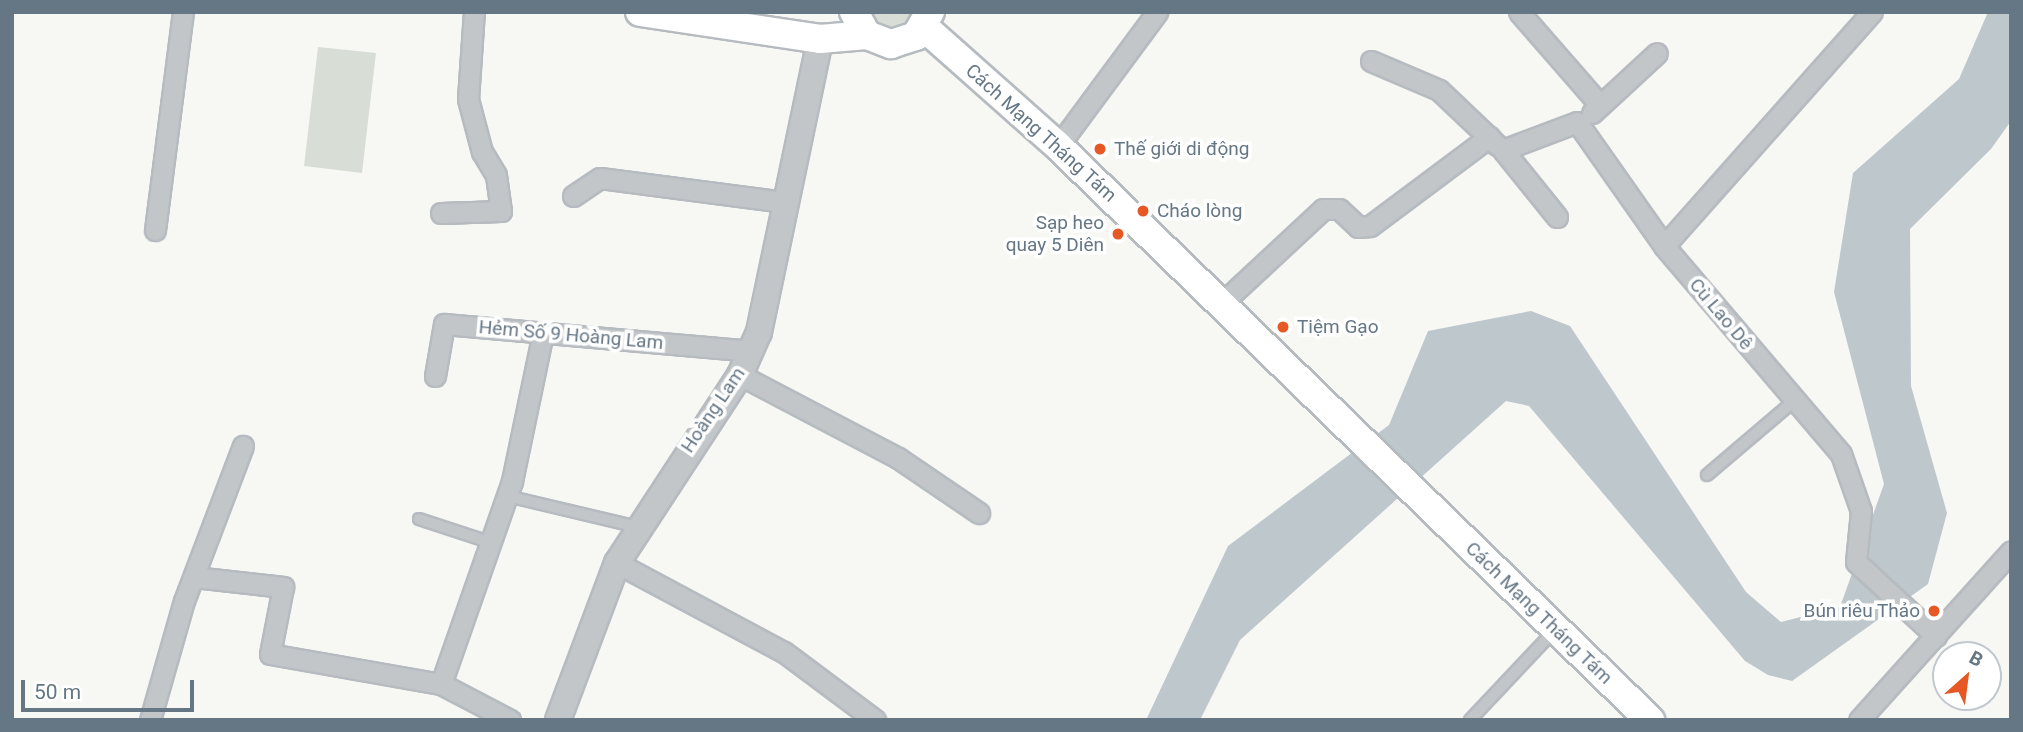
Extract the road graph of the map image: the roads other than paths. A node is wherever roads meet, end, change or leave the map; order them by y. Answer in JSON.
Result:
{"nodes":[{"id":1,"x":183,"y":12,"type":"edge"},
{"id":2,"x":474,"y":12,"type":"edge"},
{"id":3,"x":640,"y":12,"type":"edge"},
{"id":4,"x":1157,"y":12,"type":"edge"},
{"id":5,"x":1519,"y":12,"type":"edge"},
{"id":6,"x":1872,"y":12,"type":"edge"},
{"id":7,"x":927,"y":20,"type":"edge"},
{"id":8,"x":860,"y":24,"type":"edge"},
{"id":9,"x":820,"y":39,"type":"junction"},
{"id":10,"x":1657,"y":53,"type":"dead end"},
{"id":11,"x":1371,"y":61,"type":"dead end"},
{"id":12,"x":1600,"y":105,"type":"junction"},
{"id":13,"x":1581,"y":123,"type":"junction"},
{"id":14,"x":1496,"y":144,"type":"junction"},
{"id":15,"x":1058,"y":146,"type":"junction"},
{"id":16,"x":573,"y":196,"type":"dead end"},
{"id":17,"x":786,"y":202,"type":"junction"},
{"id":18,"x":441,"y":213,"type":"dead end"},
{"id":19,"x":1557,"y":217,"type":"dead end"},
{"id":20,"x":155,"y":230,"type":"dead end"},
{"id":21,"x":1664,"y":246,"type":"junction"},
{"id":22,"x":1222,"y":303,"type":"junction"},
{"id":23,"x":543,"y":332,"type":"junction"},
{"id":24,"x":750,"y":351,"type":"junction"},
{"id":25,"x":740,"y":375,"type":"junction"},
{"id":26,"x":435,"y":376,"type":"dead end"},
{"id":27,"x":1795,"y":400,"type":"junction"},
{"id":28,"x":243,"y":446,"type":"dead end"},
{"id":29,"x":1707,"y":475,"type":"dead end"},
{"id":30,"x":507,"y":496,"type":"junction"},
{"id":31,"x":979,"y":513,"type":"dead end"},
{"id":32,"x":419,"y":519,"type":"dead end"},
{"id":33,"x":638,"y":527,"type":"junction"},
{"id":34,"x":492,"y":543,"type":"junction"},
{"id":35,"x":2011,"y":551,"type":"edge"},
{"id":36,"x":617,"y":563,"type":"junction"},
{"id":37,"x":194,"y":577,"type":"junction"},
{"id":38,"x":1556,"y":629,"type":"junction"},
{"id":39,"x":1936,"y":636,"type":"junction"},
{"id":40,"x":441,"y":684,"type":"junction"},
{"id":41,"x":150,"y":720,"type":"edge"},
{"id":42,"x":510,"y":720,"type":"edge"},
{"id":43,"x":558,"y":720,"type":"edge"},
{"id":44,"x":875,"y":720,"type":"edge"},
{"id":45,"x":1470,"y":720,"type":"edge"},
{"id":46,"x":1650,"y":720,"type":"edge"},
{"id":47,"x":1859,"y":720,"type":"edge"}],
"edges":[{"from":1,"to":20,"type":"street"},
{"from":2,"to":18,"type":"street"},
{"from":3,"to":9,"type":"main road"},
{"from":4,"to":15,"type":"street"},
{"from":5,"to":12,"type":"street"},
{"from":6,"to":21,"type":"street"},
{"from":7,"to":8,"type":"main road"},
{"from":7,"to":15,"type":"main road","name":"Cách Mạng Tháng Tám"},
{"from":8,"to":9,"type":"main road"},
{"from":9,"to":17,"type":"street","name":"Hoàng Lam"},
{"from":10,"to":12,"type":"street"},
{"from":11,"to":14,"type":"street"},
{"from":12,"to":13,"type":"street"},
{"from":13,"to":14,"type":"street"},
{"from":13,"to":21,"type":"street","name":"Cù Lao Dê"},
{"from":14,"to":19,"type":"street"},
{"from":14,"to":22,"type":"street"},
{"from":15,"to":22,"type":"main road","name":"Cách Mạng Tháng Tám"},
{"from":16,"to":17,"type":"street"},
{"from":17,"to":24,"type":"street","name":"Hoàng Lam"},
{"from":21,"to":27,"type":"street","name":"Cù Lao Dê"},
{"from":22,"to":38,"type":"main road","name":"Cách Mạng Tháng Tám"},
{"from":23,"to":24,"type":"street","name":"Hẻm Số 9 Hoàng Lam"},
{"from":23,"to":26,"type":"street","name":"Hẻm Số 9 Hoàng Lam"},
{"from":23,"to":30,"type":"street"},
{"from":24,"to":25,"type":"street","name":"Hoàng Lam"},
{"from":25,"to":31,"type":"street"},
{"from":25,"to":33,"type":"street","name":"Hoàng Lam"},
{"from":27,"to":29,"type":"lane"},
{"from":27,"to":39,"type":"street","name":"Cù Lao Dê"},
{"from":28,"to":37,"type":"street"},
{"from":30,"to":33,"type":"lane"},
{"from":30,"to":34,"type":"street"},
{"from":32,"to":34,"type":"lane"},
{"from":33,"to":36,"type":"street","name":"Hoàng Lam"},
{"from":34,"to":40,"type":"street"},
{"from":35,"to":39,"type":"street"},
{"from":36,"to":43,"type":"street","name":"Hoàng Lam"},
{"from":36,"to":44,"type":"street"},
{"from":37,"to":40,"type":"street"},
{"from":37,"to":41,"type":"street"},
{"from":38,"to":45,"type":"lane"},
{"from":38,"to":46,"type":"main road","name":"Cách Mạng Tháng Tám"},
{"from":39,"to":47,"type":"street"},
{"from":40,"to":42,"type":"street"}]}
